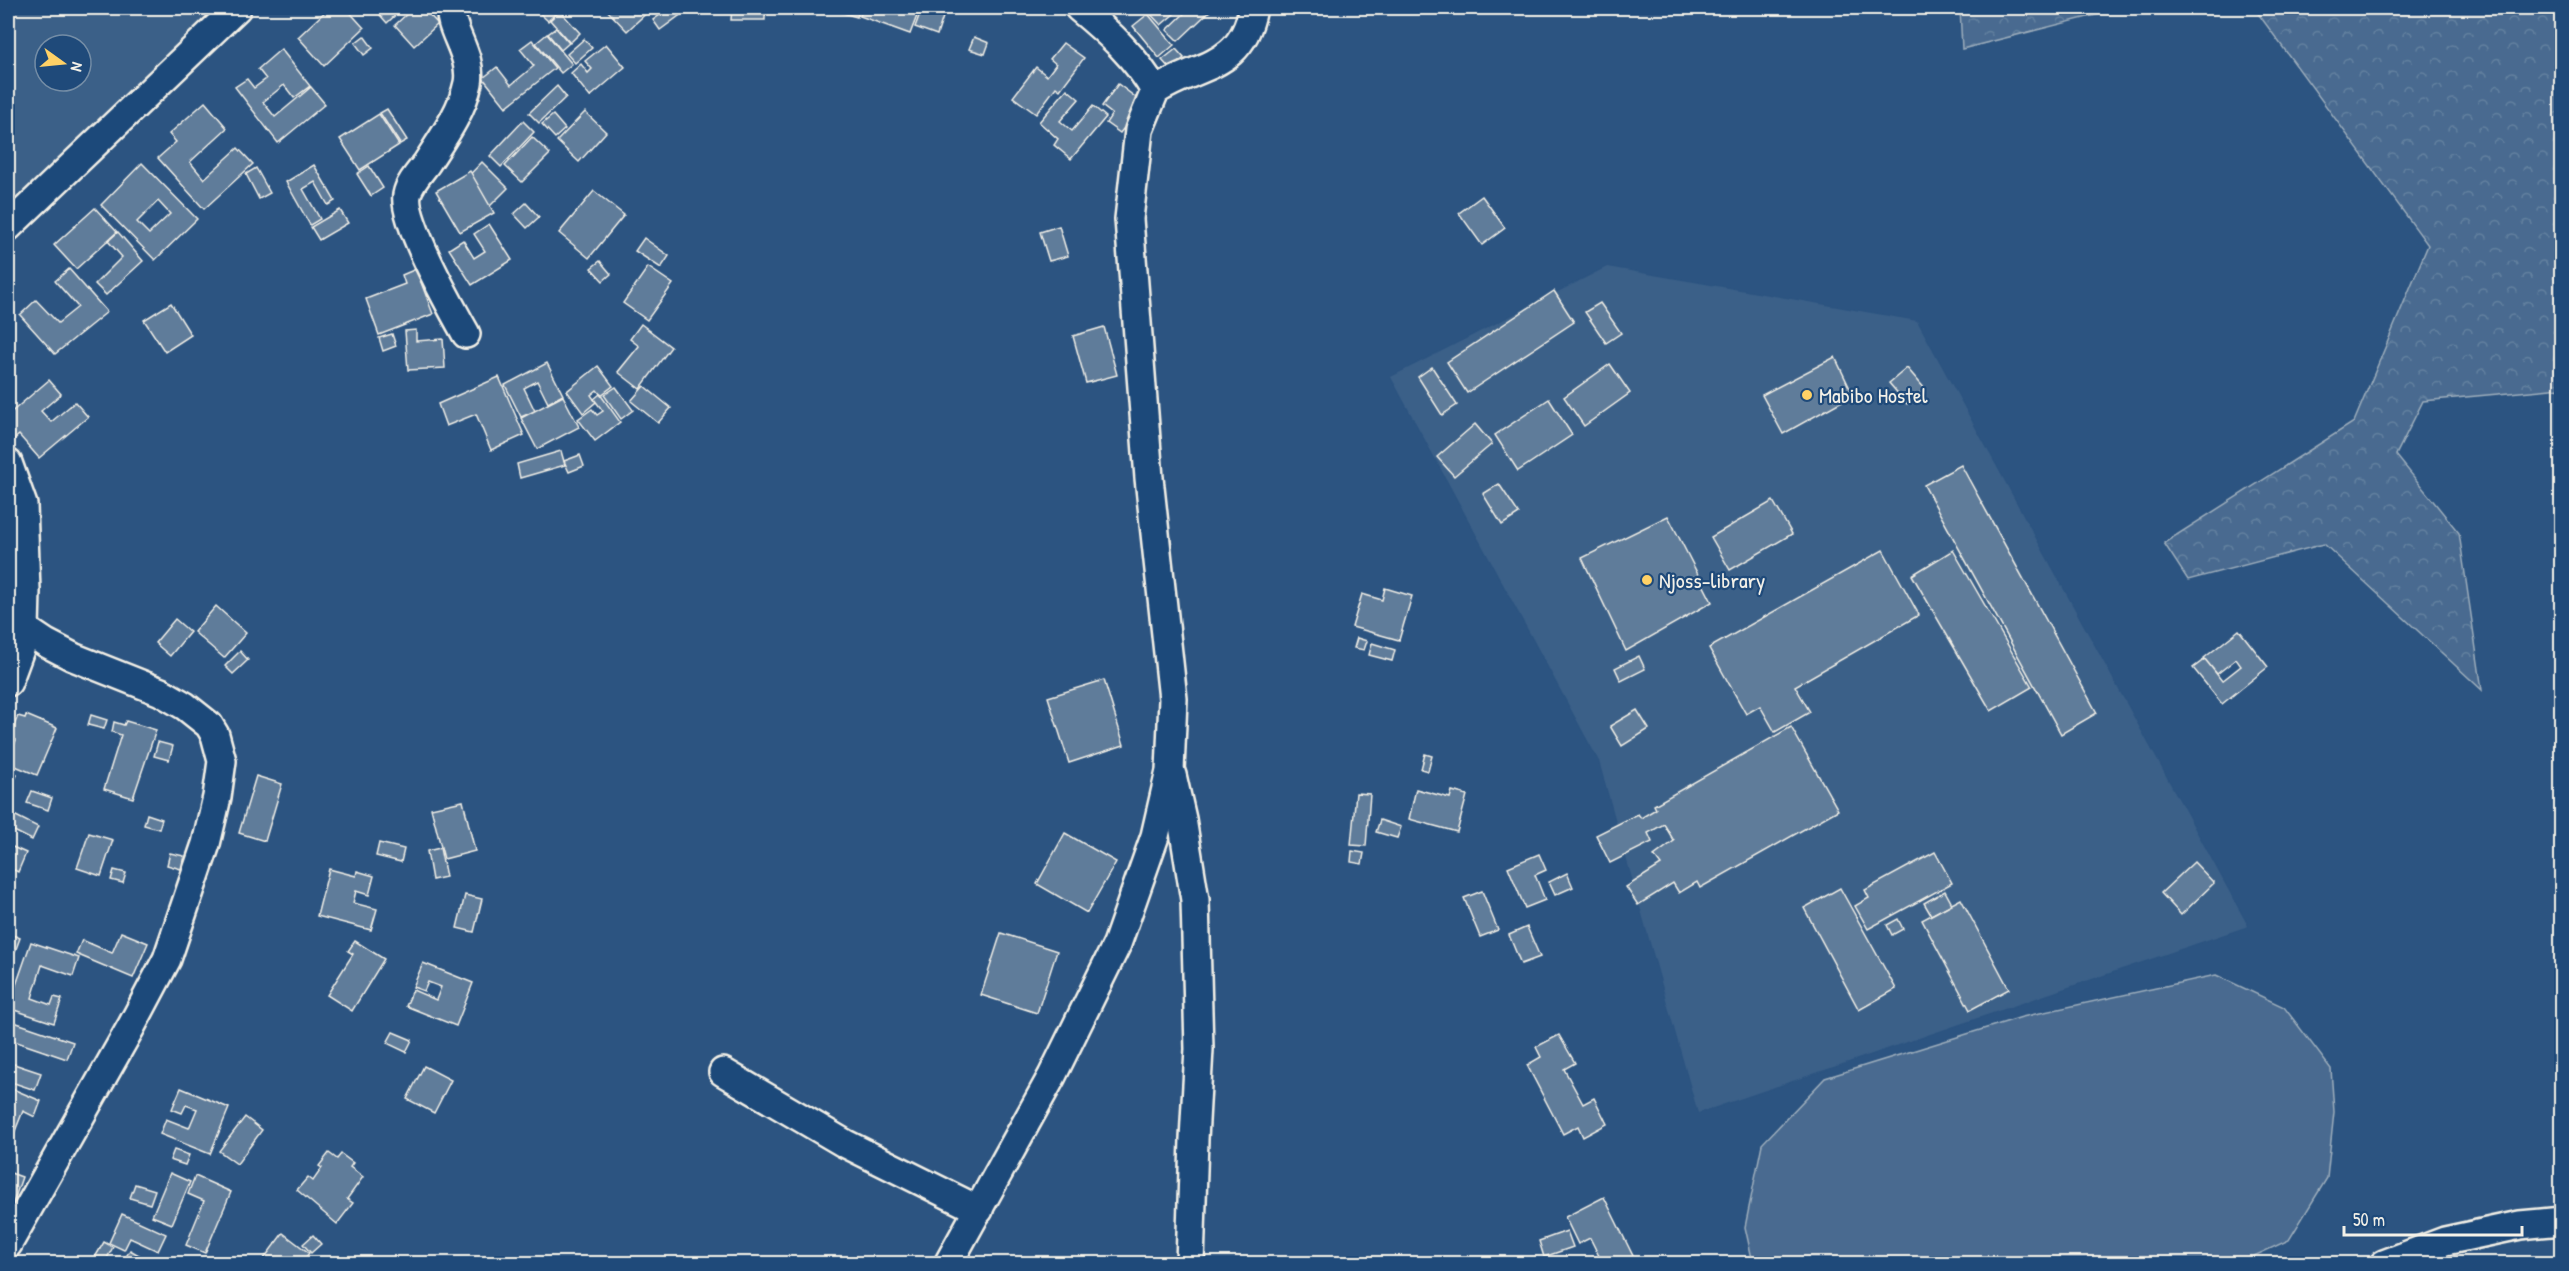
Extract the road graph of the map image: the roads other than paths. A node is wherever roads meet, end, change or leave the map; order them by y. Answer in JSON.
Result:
{"nodes":[{"id":1,"x":237,"y":8,"type":"edge"},
{"id":2,"x":452,"y":8,"type":"edge"},
{"id":3,"x":1079,"y":8,"type":"edge"},
{"id":4,"x":1252,"y":8,"type":"edge"},
{"id":5,"x":1155,"y":91,"type":"junction"},
{"id":6,"x":8,"y":227,"type":"edge"},
{"id":7,"x":466,"y":334,"type":"dead end"},
{"id":8,"x":8,"y":463,"type":"edge"},
{"id":9,"x":25,"y":629,"type":"junction"},
{"id":10,"x":8,"y":682,"type":"edge"},
{"id":11,"x":1170,"y":771,"type":"junction"},
{"id":12,"x":723,"y":1072,"type":"dead end"},
{"id":13,"x":979,"y":1210,"type":"junction"},
{"id":14,"x":2562,"y":1221,"type":"edge"},
{"id":15,"x":8,"y":1244,"type":"edge"},
{"id":16,"x":948,"y":1263,"type":"edge"},
{"id":17,"x":1190,"y":1263,"type":"edge"},
{"id":18,"x":2384,"y":1263,"type":"edge"}],
"edges":[{"from":1,"to":6,"type":"street"},
{"from":2,"to":7,"type":"street"},
{"from":3,"to":5,"type":"street"},
{"from":4,"to":5,"type":"street"},
{"from":5,"to":11,"type":"street"},
{"from":8,"to":9,"type":"street"},
{"from":9,"to":10,"type":"street"},
{"from":9,"to":15,"type":"street"},
{"from":11,"to":13,"type":"street"},
{"from":11,"to":17,"type":"street"},
{"from":12,"to":13,"type":"street"},
{"from":13,"to":16,"type":"street"},
{"from":14,"to":18,"type":"street"}]}
